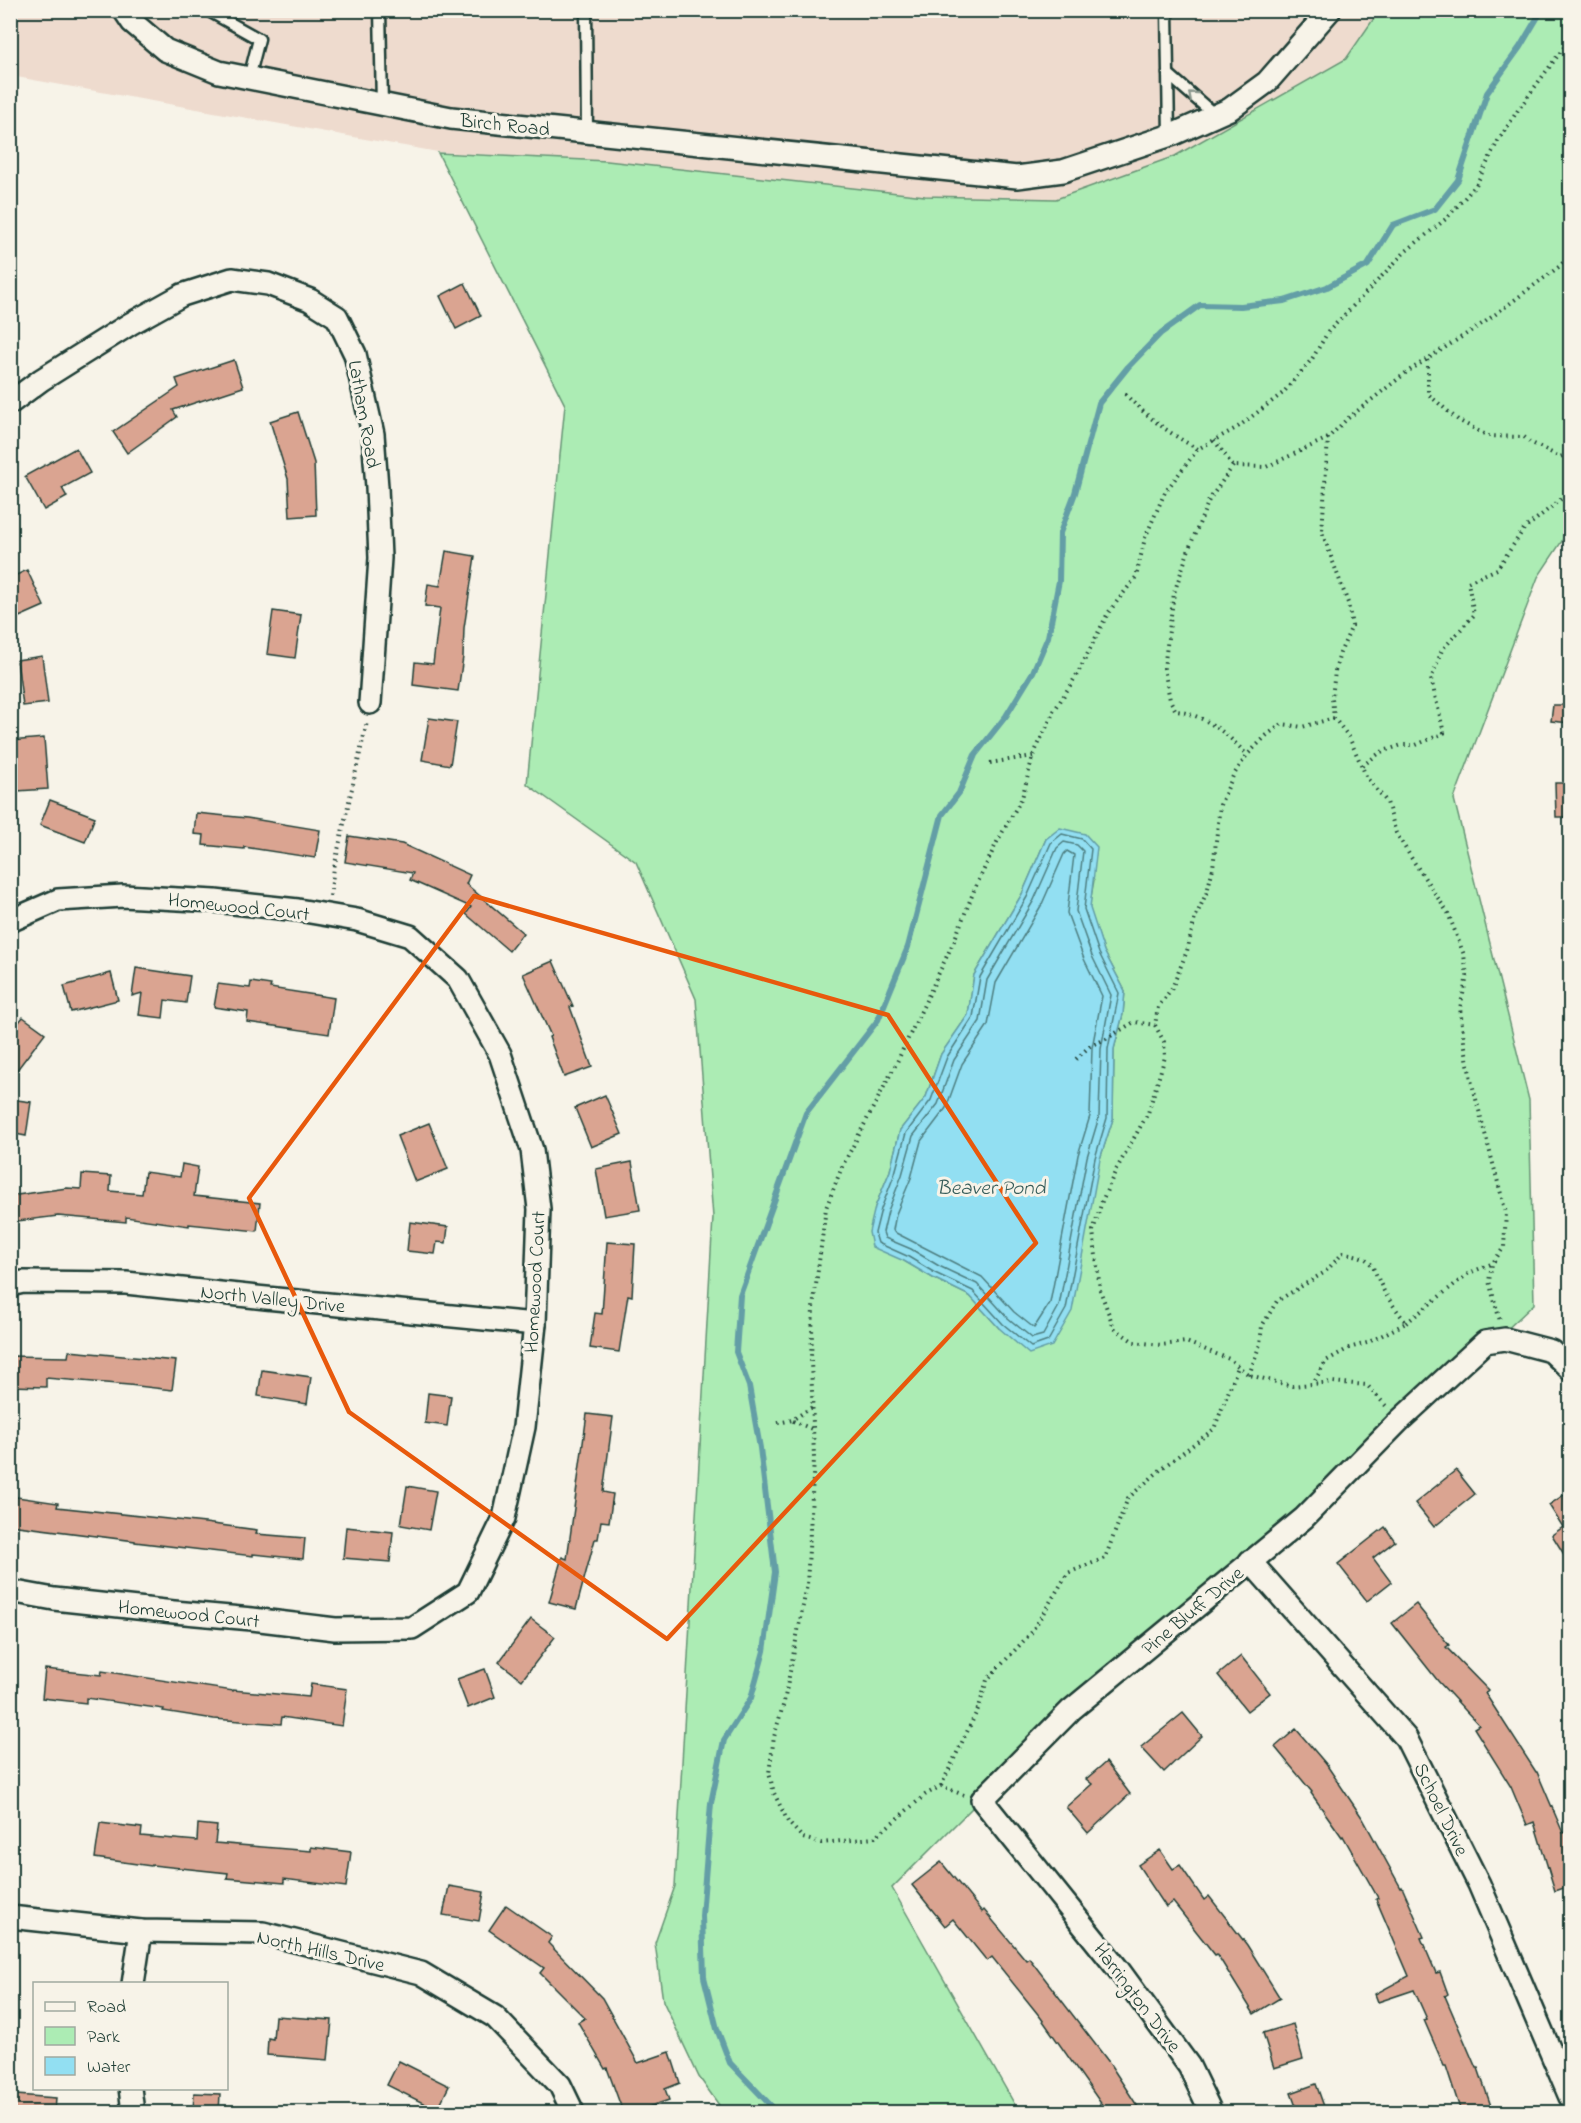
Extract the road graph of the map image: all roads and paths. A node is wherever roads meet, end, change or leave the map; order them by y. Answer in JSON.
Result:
{"nodes":[{"id":1,"x":124,"y":10,"type":"edge"},
{"id":2,"x":207,"y":10,"type":"edge"},
{"id":3,"x":380,"y":10,"type":"edge"},
{"id":4,"x":586,"y":10,"type":"edge"},
{"id":5,"x":1167,"y":10,"type":"edge"},
{"id":6,"x":1330,"y":10,"type":"edge"},
{"id":7,"x":1570,"y":39,"type":"edge"},
{"id":8,"x":1168,"y":74,"type":"junction"},
{"id":9,"x":249,"y":78,"type":"junction"},
{"id":10,"x":382,"y":105,"type":"junction"},
{"id":11,"x":1216,"y":116,"type":"junction"},
{"id":12,"x":587,"y":132,"type":"junction"},
{"id":13,"x":1169,"y":136,"type":"junction"},
{"id":14,"x":1570,"y":254,"type":"edge"},
{"id":15,"x":1426,"y":360,"type":"junction"},
{"id":16,"x":1125,"y":394,"type":"dead end"},
{"id":17,"x":10,"y":403,"type":"edge"},
{"id":18,"x":1328,"y":438,"type":"junction"},
{"id":19,"x":1214,"y":440,"type":"junction"},
{"id":20,"x":1198,"y":449,"type":"junction"},
{"id":21,"x":1570,"y":453,"type":"edge"},
{"id":22,"x":1233,"y":466,"type":"junction"},
{"id":23,"x":1570,"y":492,"type":"edge"},
{"id":24,"x":370,"y":704,"type":"dead end"},
{"id":25,"x":1334,"y":718,"type":"junction"},
{"id":26,"x":367,"y":726,"type":"dead end"},
{"id":27,"x":1247,"y":755,"type":"junction"},
{"id":28,"x":1033,"y":756,"type":"junction"},
{"id":29,"x":990,"y":763,"type":"dead end"},
{"id":30,"x":1362,"y":766,"type":"junction"},
{"id":31,"x":328,"y":915,"type":"junction"},
{"id":32,"x":10,"y":921,"type":"edge"},
{"id":33,"x":1155,"y":1025,"type":"junction"},
{"id":34,"x":1077,"y":1059,"type":"dead end"},
{"id":35,"x":1492,"y":1264,"type":"junction"},
{"id":36,"x":10,"y":1285,"type":"edge"},
{"id":37,"x":1406,"y":1323,"type":"junction"},
{"id":38,"x":535,"y":1324,"type":"junction"},
{"id":39,"x":1495,"y":1340,"type":"junction"},
{"id":40,"x":1238,"y":1367,"type":"junction"},
{"id":41,"x":1570,"y":1369,"type":"edge"},
{"id":42,"x":1249,"y":1375,"type":"junction"},
{"id":43,"x":1313,"y":1384,"type":"junction"},
{"id":44,"x":813,"y":1407,"type":"junction"},
{"id":45,"x":792,"y":1420,"type":"junction"},
{"id":46,"x":1399,"y":1421,"type":"junction"},
{"id":47,"x":778,"y":1423,"type":"dead end"},
{"id":48,"x":812,"y":1429,"type":"junction"},
{"id":49,"x":1250,"y":1561,"type":"junction"},
{"id":50,"x":10,"y":1591,"type":"edge"},
{"id":51,"x":941,"y":1786,"type":"junction"},
{"id":52,"x":982,"y":1800,"type":"junction"},
{"id":53,"x":10,"y":1917,"type":"edge"},
{"id":54,"x":141,"y":1932,"type":"junction"},
{"id":55,"x":133,"y":1982,"type":"edge"},
{"id":56,"x":130,"y":2090,"type":"edge"},
{"id":57,"x":1570,"y":2097,"type":"edge"},
{"id":58,"x":133,"y":2112,"type":"edge"},
{"id":59,"x":573,"y":2112,"type":"edge"},
{"id":60,"x":1211,"y":2112,"type":"edge"}],
"edges":[{"from":1,"to":9,"type":"street","name":"Birch Road"},
{"from":2,"to":9,"type":"lane"},
{"from":3,"to":10,"type":"lane"},
{"from":4,"to":12,"type":"lane"},
{"from":5,"to":8,"type":"lane"},
{"from":6,"to":11,"type":"street","name":"Birch Road"},
{"from":7,"to":19,"type":"path"},
{"from":11,"to":8,"type":"lane","one_way":true},
{"from":8,"to":13,"type":"lane"},
{"from":9,"to":10,"type":"street","name":"Birch Road"},
{"from":10,"to":12,"type":"street","name":"Birch Road"},
{"from":11,"to":13,"type":"street","name":"Birch Road"},
{"from":12,"to":13,"type":"street","name":"Birch Road"},
{"from":14,"to":15,"type":"path"},
{"from":15,"to":18,"type":"path"},
{"from":15,"to":21,"type":"path"},
{"from":16,"to":20,"type":"path"},
{"from":17,"to":24,"type":"street","name":"Latham Road"},
{"from":18,"to":22,"type":"path"},
{"from":18,"to":25,"type":"path"},
{"from":19,"to":20,"type":"path"},
{"from":19,"to":22,"type":"path"},
{"from":20,"to":28,"type":"path"},
{"from":22,"to":27,"type":"path"},
{"from":23,"to":30,"type":"path"},
{"from":25,"to":27,"type":"path"},
{"from":25,"to":30,"type":"path"},
{"from":26,"to":31,"type":"path"},
{"from":27,"to":33,"type":"path"},
{"from":28,"to":29,"type":"path"},
{"from":28,"to":44,"type":"path"},
{"from":30,"to":35,"type":"path"},
{"from":31,"to":32,"type":"street","name":"Homewood Court"},
{"from":31,"to":38,"type":"street","name":"Homewood Court"},
{"from":33,"to":34,"type":"path"},
{"from":33,"to":40,"type":"path"},
{"from":35,"to":37,"type":"path"},
{"from":35,"to":39,"type":"path"},
{"from":36,"to":38,"type":"street","name":"North Valley Drive"},
{"from":37,"to":42,"type":"path"},
{"from":37,"to":43,"type":"path"},
{"from":38,"to":50,"type":"street","name":"Homewood Court"},
{"from":39,"to":41,"type":"street"},
{"from":39,"to":46,"type":"street","name":"Pine Bluff Drive"},
{"from":40,"to":42,"type":"path"},
{"from":40,"to":51,"type":"path"},
{"from":42,"to":43,"type":"path"},
{"from":43,"to":46,"type":"path"},
{"from":44,"to":45,"type":"path"},
{"from":44,"to":48,"type":"path"},
{"from":45,"to":47,"type":"path"},
{"from":45,"to":48,"type":"path"},
{"from":46,"to":49,"type":"street","name":"Pine Bluff Drive"},
{"from":48,"to":51,"type":"path"},
{"from":49,"to":52,"type":"street","name":"Pine Bluff Drive"},
{"from":49,"to":57,"type":"street","name":"Schoel Drive"},
{"from":51,"to":52,"type":"path"},
{"from":52,"to":60,"type":"street","name":"Harrington Drive"},
{"from":53,"to":54,"type":"street","name":"North Hills Drive"},
{"from":54,"to":55,"type":"street"},
{"from":54,"to":59,"type":"street","name":"North Hills Drive"},
{"from":56,"to":58,"type":"street"}]}
